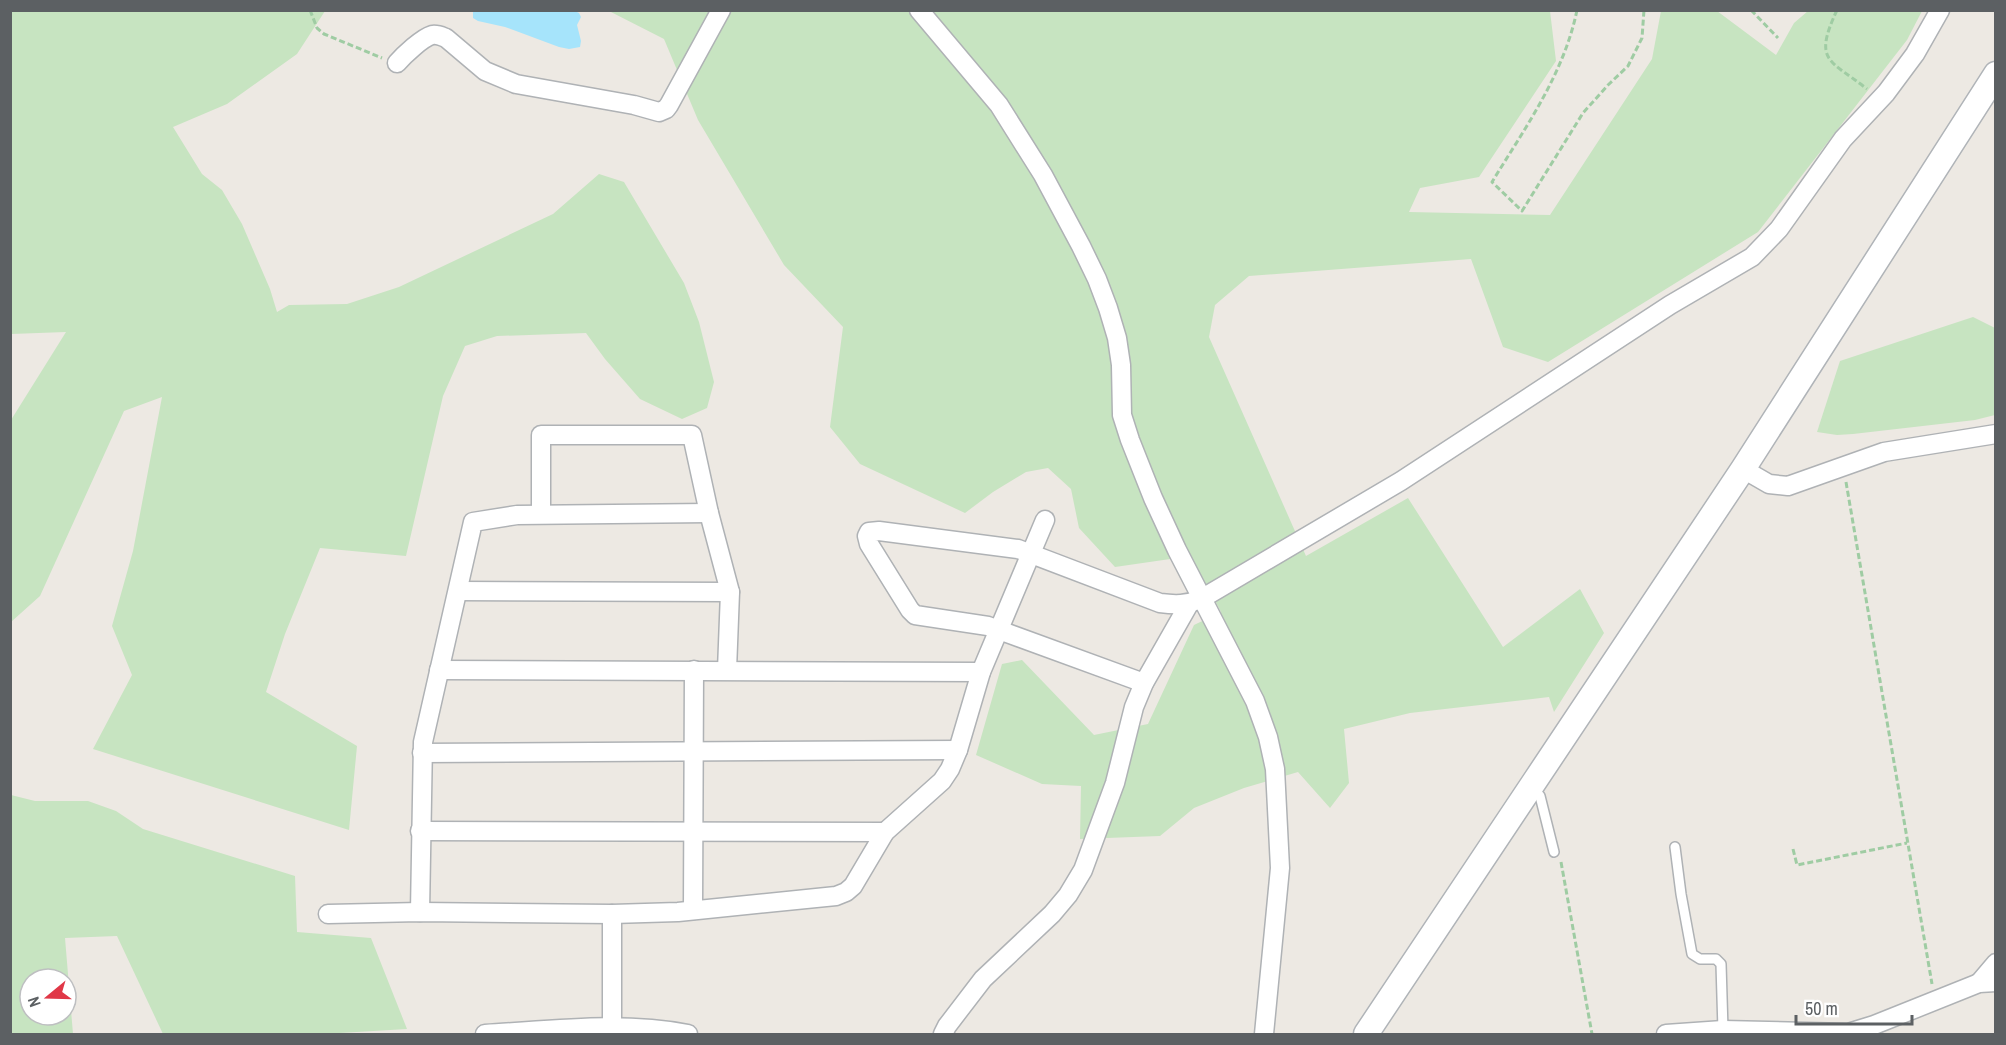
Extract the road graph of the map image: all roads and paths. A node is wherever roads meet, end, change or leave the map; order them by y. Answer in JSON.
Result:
{"nodes":[{"id":1,"x":310,"y":10,"type":"edge"},
{"id":2,"x":721,"y":10,"type":"edge"},
{"id":3,"x":919,"y":10,"type":"edge"},
{"id":4,"x":1577,"y":10,"type":"edge"},
{"id":5,"x":1644,"y":10,"type":"edge"},
{"id":6,"x":1751,"y":10,"type":"edge"},
{"id":7,"x":1837,"y":10,"type":"edge"},
{"id":8,"x":1940,"y":10,"type":"edge"},
{"id":9,"x":1778,"y":38,"type":"dead end"},
{"id":10,"x":398,"y":63,"type":"joint"},
{"id":11,"x":1995,"y":74,"type":"edge"},
{"id":12,"x":1881,"y":99,"type":"junction"},
{"id":13,"x":1995,"y":434,"type":"edge"},
{"id":14,"x":1843,"y":467,"type":"junction"},
{"id":15,"x":1743,"y":469,"type":"junction"},
{"id":16,"x":709,"y":513,"type":"junction"},
{"id":17,"x":542,"y":514,"type":"junction"},
{"id":18,"x":1046,"y":520,"type":"dead end"},
{"id":19,"x":1032,"y":554,"type":"junction"},
{"id":20,"x":458,"y":591,"type":"junction"},
{"id":21,"x":730,"y":592,"type":"junction"},
{"id":22,"x":1195,"y":601,"type":"junction"},
{"id":23,"x":998,"y":630,"type":"junction"},
{"id":24,"x":439,"y":670,"type":"junction"},
{"id":25,"x":694,"y":670,"type":"junction"},
{"id":26,"x":727,"y":670,"type":"junction"},
{"id":27,"x":981,"y":672,"type":"junction"},
{"id":28,"x":1144,"y":683,"type":"junction"},
{"id":29,"x":958,"y":750,"type":"junction"},
{"id":30,"x":694,"y":752,"type":"junction"},
{"id":31,"x":422,"y":753,"type":"junction"},
{"id":32,"x":1531,"y":785,"type":"junction"},
{"id":33,"x":420,"y":831,"type":"junction"},
{"id":34,"x":694,"y":832,"type":"junction"},
{"id":35,"x":885,"y":832,"type":"junction"},
{"id":36,"x":1907,"y":843,"type":"junction"},
{"id":37,"x":1675,"y":847,"type":"dead end"},
{"id":38,"x":1793,"y":849,"type":"dead end"},
{"id":39,"x":1554,"y":852,"type":"joint"},
{"id":40,"x":693,"y":910,"type":"junction"},
{"id":41,"x":420,"y":912,"type":"junction"},
{"id":42,"x":328,"y":914,"type":"dead end"},
{"id":43,"x":612,"y":914,"type":"junction"},
{"id":44,"x":1995,"y":963,"type":"edge"},
{"id":45,"x":1987,"y":982,"type":"edge"},
{"id":46,"x":1934,"y":1001,"type":"junction"},
{"id":47,"x":612,"y":1028,"type":"junction"},
{"id":48,"x":1722,"y":1030,"type":"junction"},
{"id":49,"x":485,"y":1035,"type":"edge"},
{"id":50,"x":688,"y":1035,"type":"edge"},
{"id":51,"x":943,"y":1035,"type":"edge"},
{"id":52,"x":1264,"y":1035,"type":"edge"},
{"id":53,"x":1366,"y":1035,"type":"edge"},
{"id":54,"x":1592,"y":1035,"type":"edge"},
{"id":55,"x":1666,"y":1035,"type":"edge"}],
"edges":[{"from":1,"to":10,"type":"path"},
{"from":2,"to":10,"type":"street"},
{"from":3,"to":22,"type":"street"},
{"from":4,"to":5,"type":"path"},
{"from":6,"to":9,"type":"path"},
{"from":7,"to":12,"type":"path"},
{"from":8,"to":12,"type":"street"},
{"from":11,"to":15,"type":"street"},
{"from":12,"to":22,"type":"street"},
{"from":13,"to":14,"type":"street"},
{"from":14,"to":15,"type":"street"},
{"from":14,"to":36,"type":"path"},
{"from":15,"to":32,"type":"street"},
{"from":16,"to":17,"type":"street"},
{"from":16,"to":17,"type":"street"},
{"from":16,"to":21,"type":"street"},
{"from":17,"to":20,"type":"street"},
{"from":18,"to":19,"type":"street"},
{"from":19,"to":22,"type":"street"},
{"from":19,"to":23,"type":"street"},
{"from":19,"to":23,"type":"street"},
{"from":20,"to":21,"type":"street"},
{"from":20,"to":24,"type":"street"},
{"from":21,"to":26,"type":"street"},
{"from":22,"to":28,"type":"street"},
{"from":22,"to":52,"type":"street"},
{"from":23,"to":27,"type":"street"},
{"from":23,"to":28,"type":"street"},
{"from":24,"to":25,"type":"street"},
{"from":24,"to":31,"type":"street"},
{"from":25,"to":26,"type":"street"},
{"from":25,"to":30,"type":"street"},
{"from":26,"to":27,"type":"street"},
{"from":27,"to":29,"type":"street"},
{"from":28,"to":51,"type":"street"},
{"from":29,"to":30,"type":"street"},
{"from":29,"to":35,"type":"street"},
{"from":30,"to":31,"type":"street"},
{"from":30,"to":34,"type":"street"},
{"from":31,"to":33,"type":"street"},
{"from":32,"to":39,"type":"lane"},
{"from":32,"to":53,"type":"street"},
{"from":33,"to":34,"type":"street"},
{"from":33,"to":41,"type":"street"},
{"from":34,"to":35,"type":"street"},
{"from":34,"to":40,"type":"street"},
{"from":35,"to":40,"type":"street"},
{"from":36,"to":38,"type":"path"},
{"from":36,"to":46,"type":"path"},
{"from":37,"to":48,"type":"lane"},
{"from":39,"to":54,"type":"path"},
{"from":40,"to":43,"type":"street"},
{"from":41,"to":42,"type":"street"},
{"from":41,"to":43,"type":"street"},
{"from":43,"to":47,"type":"street"},
{"from":44,"to":45,"type":"street"},
{"from":45,"to":46,"type":"street"},
{"from":46,"to":48,"type":"street"},
{"from":47,"to":49,"type":"street"},
{"from":47,"to":50,"type":"street"},
{"from":48,"to":55,"type":"street"}]}
